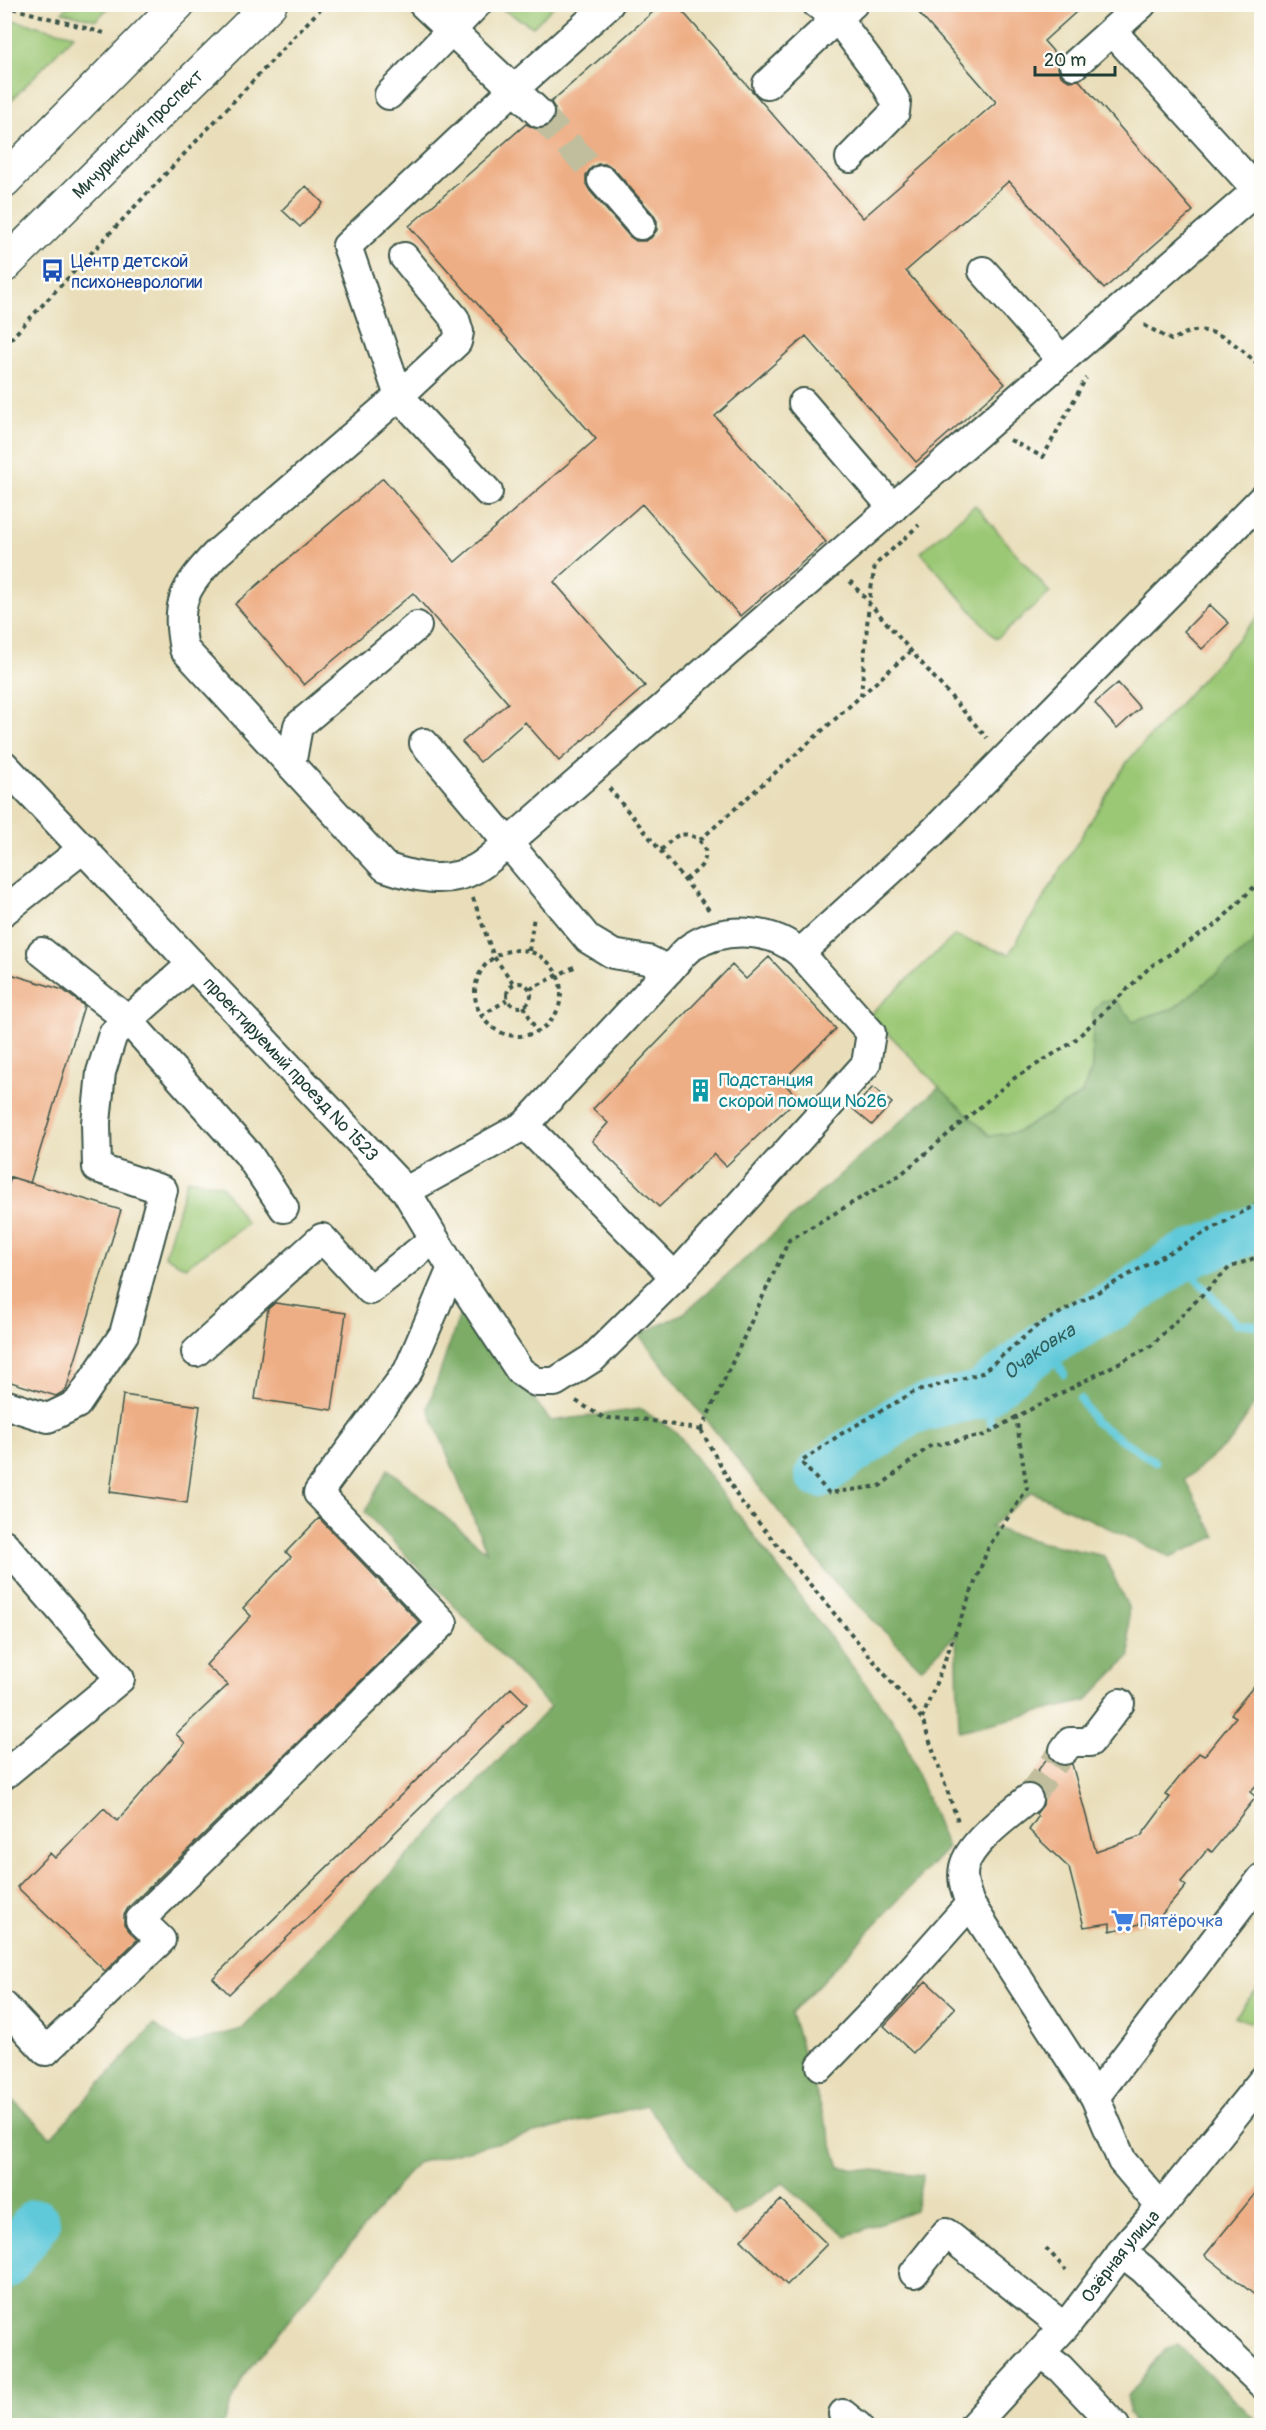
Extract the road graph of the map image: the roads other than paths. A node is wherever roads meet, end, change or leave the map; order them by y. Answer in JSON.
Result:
{"nodes":[{"id":1,"x":178,"y":4,"type":"edge"},
{"id":2,"x":270,"y":4,"type":"edge"},
{"id":3,"x":423,"y":4,"type":"edge"},
{"id":4,"x":477,"y":4,"type":"edge"},
{"id":5,"x":609,"y":4,"type":"edge"},
{"id":6,"x":1142,"y":4,"type":"edge"},
{"id":7,"x":835,"y":9,"type":"edge"},
{"id":8,"x":1112,"y":31,"type":"junction"},
{"id":9,"x":452,"y":32,"type":"junction"},
{"id":10,"x":1074,"y":65,"type":"dead end"},
{"id":11,"x":767,"y":84,"type":"dead end"},
{"id":12,"x":514,"y":89,"type":"junction"},
{"id":13,"x":389,"y":95,"type":"dead end"},
{"id":14,"x":539,"y":113,"type":"tunnel mouth"},
{"id":15,"x":850,"y":159,"type":"dead end"},
{"id":16,"x":602,"y":180,"type":"tunnel mouth"},
{"id":17,"x":4,"y":181,"type":"edge"},
{"id":18,"x":1259,"y":190,"type":"edge"},
{"id":19,"x":641,"y":225,"type":"dead end"},
{"id":20,"x":404,"y":257,"type":"dead end"},
{"id":21,"x":4,"y":266,"type":"edge"},
{"id":22,"x":983,"y":271,"type":"dead end"},
{"id":23,"x":1062,"y":360,"type":"junction"},
{"id":24,"x":399,"y":396,"type":"junction"},
{"id":25,"x":803,"y":403,"type":"dead end"},
{"id":26,"x":488,"y":492,"type":"dead end"},
{"id":27,"x":1262,"y":500,"type":"edge"},
{"id":28,"x":892,"y":508,"type":"junction"},
{"id":29,"x":417,"y":626,"type":"dead end"},
{"id":30,"x":424,"y":743,"type":"dead end"},
{"id":31,"x":4,"y":765,"type":"edge"},
{"id":32,"x":291,"y":765,"type":"junction"},
{"id":33,"x":508,"y":843,"type":"junction"},
{"id":34,"x":84,"y":848,"type":"junction"},
{"id":35,"x":4,"y":910,"type":"edge"},
{"id":36,"x":42,"y":952,"type":"dead end"},
{"id":37,"x":800,"y":953,"type":"junction"},
{"id":38,"x":192,"y":964,"type":"junction"},
{"id":39,"x":669,"y":970,"type":"junction"},
{"id":40,"x":128,"y":1020,"type":"junction"},
{"id":41,"x":525,"y":1125,"type":"junction"},
{"id":42,"x":406,"y":1191,"type":"junction"},
{"id":43,"x":284,"y":1208,"type":"dead end"},
{"id":44,"x":434,"y":1239,"type":"junction"},
{"id":45,"x":452,"y":1268,"type":"junction"},
{"id":46,"x":675,"y":1277,"type":"junction"},
{"id":47,"x":196,"y":1352,"type":"dead end"},
{"id":48,"x":4,"y":1404,"type":"edge"},
{"id":49,"x":4,"y":1544,"type":"edge"},
{"id":50,"x":1120,"y":1703,"type":"dead end"},
{"id":51,"x":1064,"y":1750,"type":"tunnel mouth"},
{"id":52,"x":4,"y":1775,"type":"edge"},
{"id":53,"x":1028,"y":1800,"type":"tunnel mouth"},
{"id":54,"x":1262,"y":1878,"type":"edge"},
{"id":55,"x":970,"y":1904,"type":"junction"},
{"id":56,"x":4,"y":2006,"type":"edge"},
{"id":57,"x":821,"y":2066,"type":"dead end"},
{"id":58,"x":1262,"y":2081,"type":"edge"},
{"id":59,"x":1095,"y":2097,"type":"junction"},
{"id":60,"x":1161,"y":2207,"type":"junction"},
{"id":61,"x":1121,"y":2252,"type":"junction"},
{"id":62,"x":914,"y":2273,"type":"dead end"},
{"id":63,"x":1064,"y":2327,"type":"junction"},
{"id":64,"x":1041,"y":2354,"type":"junction"},
{"id":65,"x":1262,"y":2384,"type":"edge"},
{"id":66,"x":973,"y":2426,"type":"edge"},
{"id":67,"x":1115,"y":2426,"type":"edge"}],
"edges":[{"from":1,"to":17,"type":"main road"},
{"from":2,"to":21,"type":"main road","name":"Мичуринский проспект"},
{"from":3,"to":9,"type":"street"},
{"from":4,"to":9,"type":"street"},
{"from":5,"to":12,"type":"street"},
{"from":6,"to":8,"type":"street"},
{"from":7,"to":11,"type":"street"},
{"from":7,"to":15,"type":"street"},
{"from":8,"to":10,"type":"street"},
{"from":8,"to":18,"type":"street"},
{"from":9,"to":12,"type":"street"},
{"from":9,"to":13,"type":"street"},
{"from":12,"to":14,"type":"street"},
{"from":12,"to":24,"type":"street"},
{"from":16,"to":19,"type":"street"},
{"from":18,"to":23,"type":"street"},
{"from":20,"to":24,"type":"street"},
{"from":22,"to":23,"type":"street"},
{"from":23,"to":28,"type":"street"},
{"from":24,"to":26,"type":"street"},
{"from":24,"to":32,"type":"street"},
{"from":25,"to":28,"type":"street"},
{"from":27,"to":37,"type":"street"},
{"from":28,"to":33,"type":"street"},
{"from":29,"to":32,"type":"street"},
{"from":30,"to":33,"type":"street"},
{"from":31,"to":34,"type":"street","name":"проектируемый проезд № 1523"},
{"from":32,"to":33,"type":"street"},
{"from":33,"to":39,"type":"street"},
{"from":34,"to":35,"type":"street"},
{"from":34,"to":38,"type":"street","name":"проектируемый проезд № 1523"},
{"from":36,"to":40,"type":"street"},
{"from":37,"to":39,"type":"street"},
{"from":37,"to":46,"type":"street"},
{"from":38,"to":40,"type":"street"},
{"from":38,"to":42,"type":"street","name":"проектируемый проезд № 1523"},
{"from":39,"to":41,"type":"street"},
{"from":40,"to":43,"type":"street"},
{"from":40,"to":48,"type":"street"},
{"from":41,"to":42,"type":"street"},
{"from":41,"to":46,"type":"street"},
{"from":42,"to":44,"type":"street","name":"проектируемый проезд № 1523"},
{"from":44,"to":45,"type":"street","name":"проектируемый проезд № 1523"},
{"from":44,"to":47,"type":"street"},
{"from":45,"to":46,"type":"street","name":"проектируемый проезд № 1523"},
{"from":45,"to":56,"type":"street"},
{"from":49,"to":52,"type":"street"},
{"from":50,"to":51,"type":"street"},
{"from":53,"to":55,"type":"street"},
{"from":54,"to":59,"type":"street"},
{"from":55,"to":57,"type":"street"},
{"from":55,"to":59,"type":"street"},
{"from":58,"to":60,"type":"street","name":"Озёрная улица"},
{"from":59,"to":60,"type":"street"},
{"from":60,"to":61,"type":"street","name":"Озёрная улица"},
{"from":61,"to":63,"type":"street","name":"Озёрная улица"},
{"from":61,"to":65,"type":"street"},
{"from":62,"to":63,"type":"street"},
{"from":63,"to":64,"type":"street","name":"Озёрная улица"},
{"from":64,"to":66,"type":"street","name":"Озёрная улица"},
{"from":64,"to":67,"type":"street"}]}
